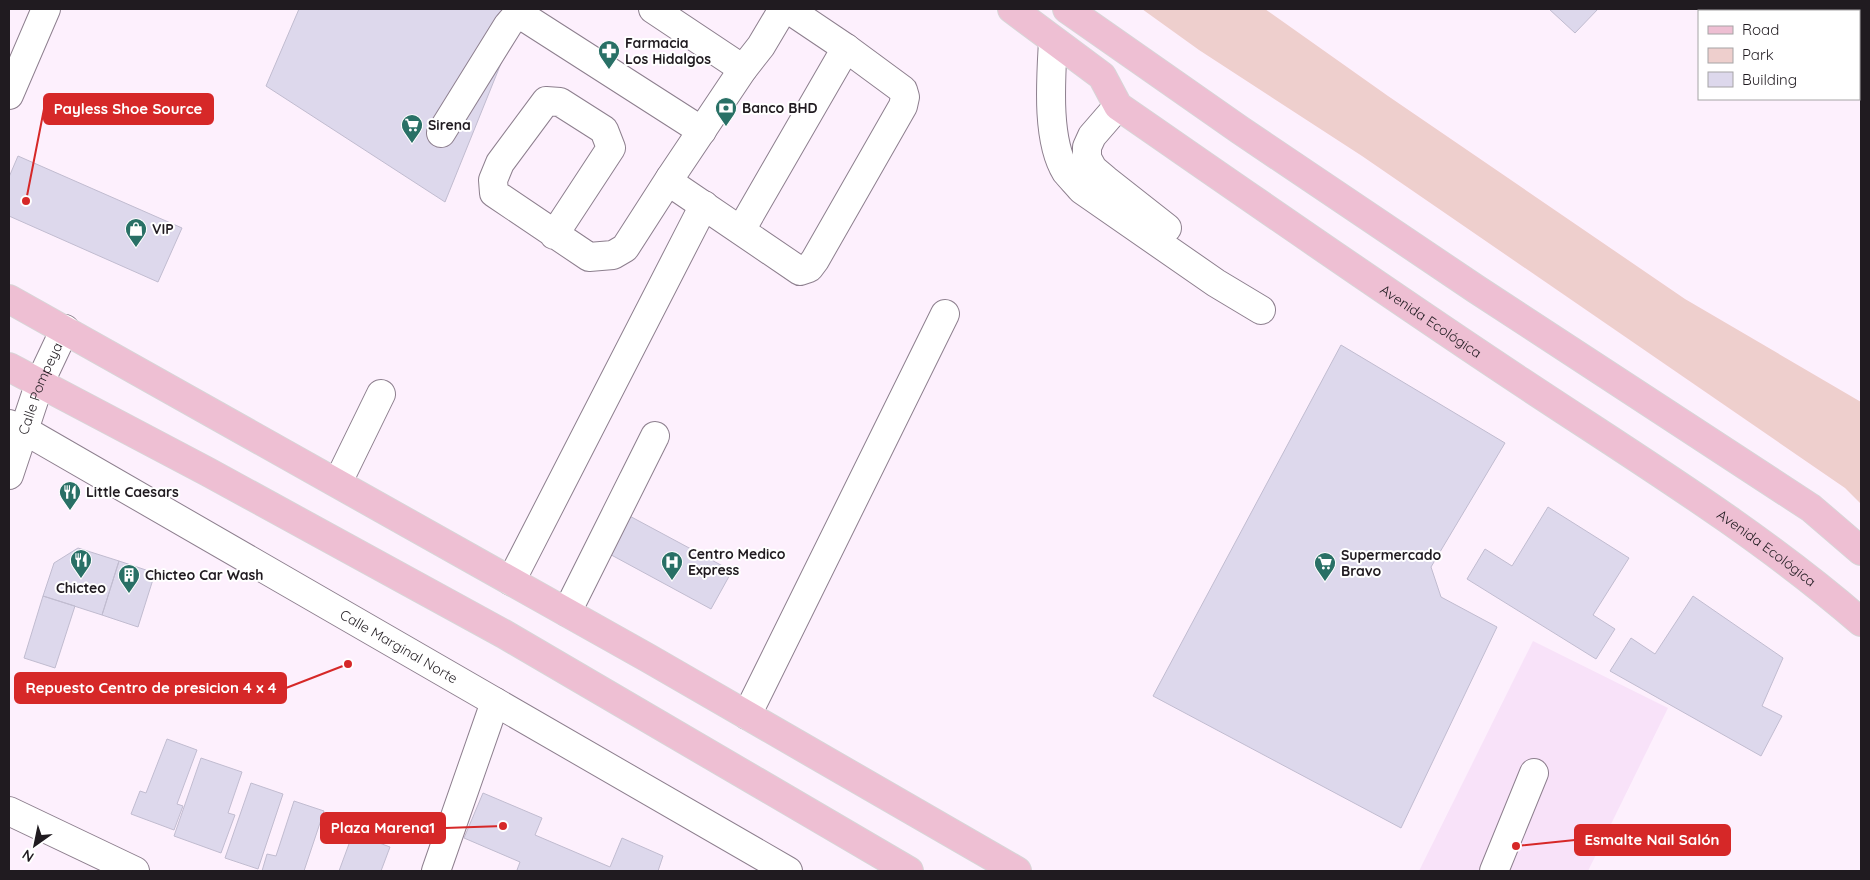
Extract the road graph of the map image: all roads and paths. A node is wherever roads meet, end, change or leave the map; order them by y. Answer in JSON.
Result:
{"nodes":[{"id":1,"x":46,"y":9,"type":"edge"},
{"id":2,"x":654,"y":9,"type":"edge"},
{"id":3,"x":783,"y":9,"type":"edge"},
{"id":4,"x":788,"y":9,"type":"edge"},
{"id":5,"x":1012,"y":9,"type":"edge"},
{"id":6,"x":1067,"y":9,"type":"edge"},
{"id":7,"x":1053,"y":41,"type":"junction"},
{"id":8,"x":846,"y":48,"type":"junction"},
{"id":9,"x":743,"y":70,"type":"junction"},
{"id":10,"x":9,"y":95,"type":"edge"},
{"id":11,"x":1118,"y":106,"type":"junction"},
{"id":12,"x":702,"y":131,"type":"junction"},
{"id":13,"x":441,"y":133,"type":"dead end"},
{"id":14,"x":670,"y":178,"type":"junction"},
{"id":15,"x":704,"y":205,"type":"junction"},
{"id":16,"x":741,"y":230,"type":"junction"},
{"id":17,"x":554,"y":235,"type":"junction"},
{"id":18,"x":9,"y":299,"type":"edge"},
{"id":19,"x":945,"y":314,"type":"dead end"},
{"id":20,"x":65,"y":330,"type":"junction"},
{"id":21,"x":9,"y":366,"type":"edge"},
{"id":22,"x":40,"y":382,"type":"junction"},
{"id":23,"x":381,"y":394,"type":"dead end"},
{"id":24,"x":16,"y":427,"type":"edge"},
{"id":25,"x":655,"y":436,"type":"dead end"},
{"id":26,"x":9,"y":476,"type":"edge"},
{"id":27,"x":338,"y":482,"type":"junction"},
{"id":28,"x":1861,"y":551,"type":"edge"},
{"id":29,"x":511,"y":581,"type":"junction"},
{"id":30,"x":567,"y":612,"type":"junction"},
{"id":31,"x":1861,"y":622,"type":"edge"},
{"id":32,"x":495,"y":702,"type":"junction"},
{"id":33,"x":746,"y":715,"type":"junction"},
{"id":34,"x":1534,"y":773,"type":"dead end"},
{"id":35,"x":9,"y":811,"type":"edge"},
{"id":36,"x":135,"y":871,"type":"edge"},
{"id":37,"x":436,"y":871,"type":"edge"},
{"id":38,"x":788,"y":871,"type":"edge"},
{"id":39,"x":909,"y":871,"type":"edge"},
{"id":40,"x":1017,"y":871,"type":"edge"},
{"id":41,"x":1494,"y":871,"type":"edge"}],
"edges":[{"from":1,"to":10,"type":"street"},
{"from":2,"to":9,"type":"street"},
{"from":3,"to":9,"type":"street"},
{"from":4,"to":8,"type":"street"},
{"from":5,"to":7,"type":"main road","name":"Avenida Ecológica"},
{"from":6,"to":28,"type":"main road"},
{"from":7,"to":11,"type":"main road","name":"Avenida Ecológica"},
{"from":7,"to":11,"type":"street"},
{"from":8,"to":16,"type":"street"},
{"from":8,"to":16,"type":"street"},
{"from":9,"to":12,"type":"street"},
{"from":11,"to":31,"type":"main road","name":"Avenida Ecológica"},
{"from":12,"to":13,"type":"street"},
{"from":12,"to":14,"type":"street"},
{"from":14,"to":15,"type":"street"},
{"from":14,"to":17,"type":"street"},
{"from":15,"to":16,"type":"street"},
{"from":15,"to":29,"type":"street"},
{"from":17,"to":17,"type":"street"},
{"from":18,"to":20,"type":"main road"},
{"from":19,"to":33,"type":"street"},
{"from":20,"to":22,"type":"street","name":"Calle Pompeya"},
{"from":20,"to":27,"type":"main road"},
{"from":21,"to":22,"type":"main road"},
{"from":22,"to":24,"type":"street","name":"Calle Pompeya"},
{"from":22,"to":39,"type":"main road"},
{"from":23,"to":27,"type":"street"},
{"from":24,"to":26,"type":"street","name":"Calle Pompeya"},
{"from":24,"to":32,"type":"street","name":"Calle Marginal Norte"},
{"from":25,"to":30,"type":"street"},
{"from":27,"to":29,"type":"main road"},
{"from":29,"to":30,"type":"main road"},
{"from":30,"to":33,"type":"main road"},
{"from":32,"to":37,"type":"street"},
{"from":32,"to":38,"type":"street","name":"Calle Marginal Norte"},
{"from":33,"to":40,"type":"main road"},
{"from":34,"to":41,"type":"street"},
{"from":35,"to":36,"type":"street"}]}
